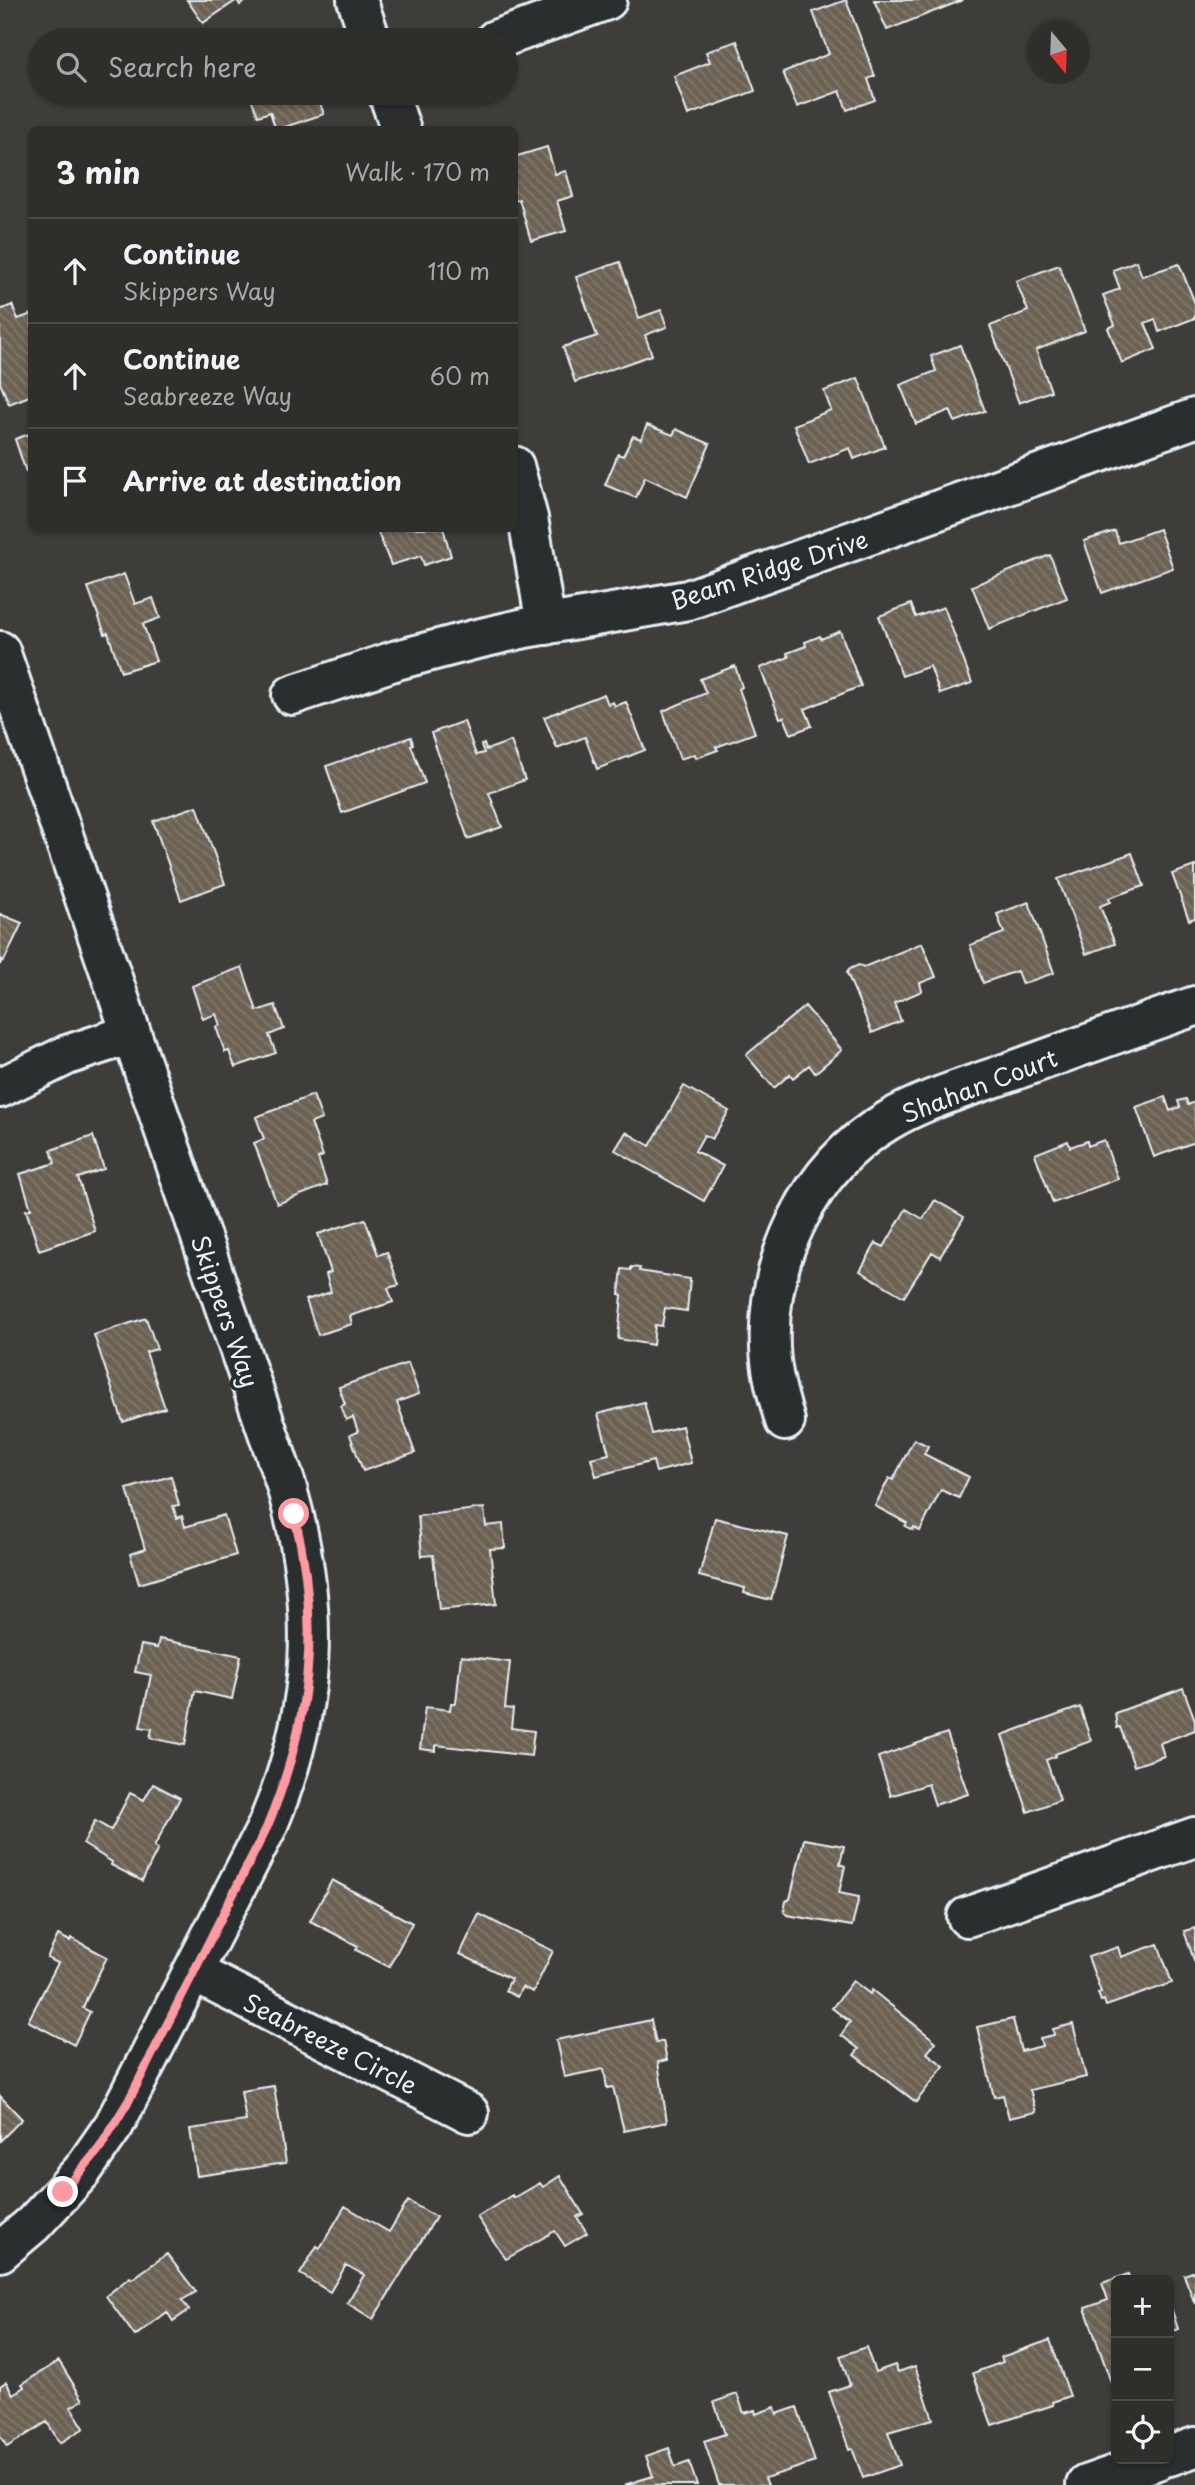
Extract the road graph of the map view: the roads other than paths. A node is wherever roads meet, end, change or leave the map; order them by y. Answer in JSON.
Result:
{"nodes":[{"id":1,"x":357,"y":0,"type":"edge"},
{"id":2,"x":607,"y":0,"type":"edge"},
{"id":3,"x":366,"y":28,"type":"edge"},
{"id":4,"x":518,"y":32,"type":"edge"},
{"id":5,"x":392,"y":105,"type":"edge"},
{"id":6,"x":400,"y":126,"type":"edge"},
{"id":7,"x":1195,"y":418,"type":"edge"},
{"id":8,"x":518,"y":481,"type":"edge"},
{"id":9,"x":546,"y":625,"type":"junction"},
{"id":10,"x":0,"y":651,"type":"edge"},
{"id":11,"x":292,"y":695,"type":"dead end"},
{"id":12,"x":1195,"y":1006,"type":"edge"},
{"id":13,"x":131,"y":1034,"type":"junction"},
{"id":14,"x":0,"y":1088,"type":"edge"},
{"id":15,"x":785,"y":1421,"type":"dead end"},
{"id":16,"x":1195,"y":1837,"type":"edge"},
{"id":17,"x":967,"y":1917,"type":"dead end"},
{"id":18,"x":193,"y":1972,"type":"junction"},
{"id":19,"x":469,"y":2113,"type":"dead end"},
{"id":20,"x":0,"y":2252,"type":"edge"},
{"id":21,"x":1195,"y":2446,"type":"edge"},
{"id":22,"x":1174,"y":2454,"type":"edge"},
{"id":23,"x":1146,"y":2464,"type":"edge"},
{"id":24,"x":1086,"y":2485,"type":"edge"}],
"edges":[{"from":1,"to":3,"type":"street"},
{"from":2,"to":4,"type":"street"},
{"from":5,"to":6,"type":"street"},
{"from":7,"to":9,"type":"street","name":"Beam Ridge Drive"},
{"from":8,"to":9,"type":"street"},
{"from":9,"to":11,"type":"street","name":"Beam Ridge Drive"},
{"from":10,"to":13,"type":"street","name":"Skippers Way"},
{"from":12,"to":15,"type":"street","name":"Shahan Court"},
{"from":13,"to":14,"type":"street"},
{"from":13,"to":18,"type":"street","name":"Skippers Way"},
{"from":16,"to":17,"type":"street"},
{"from":18,"to":19,"type":"street","name":"Seabreeze Circle"},
{"from":18,"to":20,"type":"street","name":"Skippers Way"},
{"from":21,"to":22,"type":"street"},
{"from":23,"to":24,"type":"street"}]}
